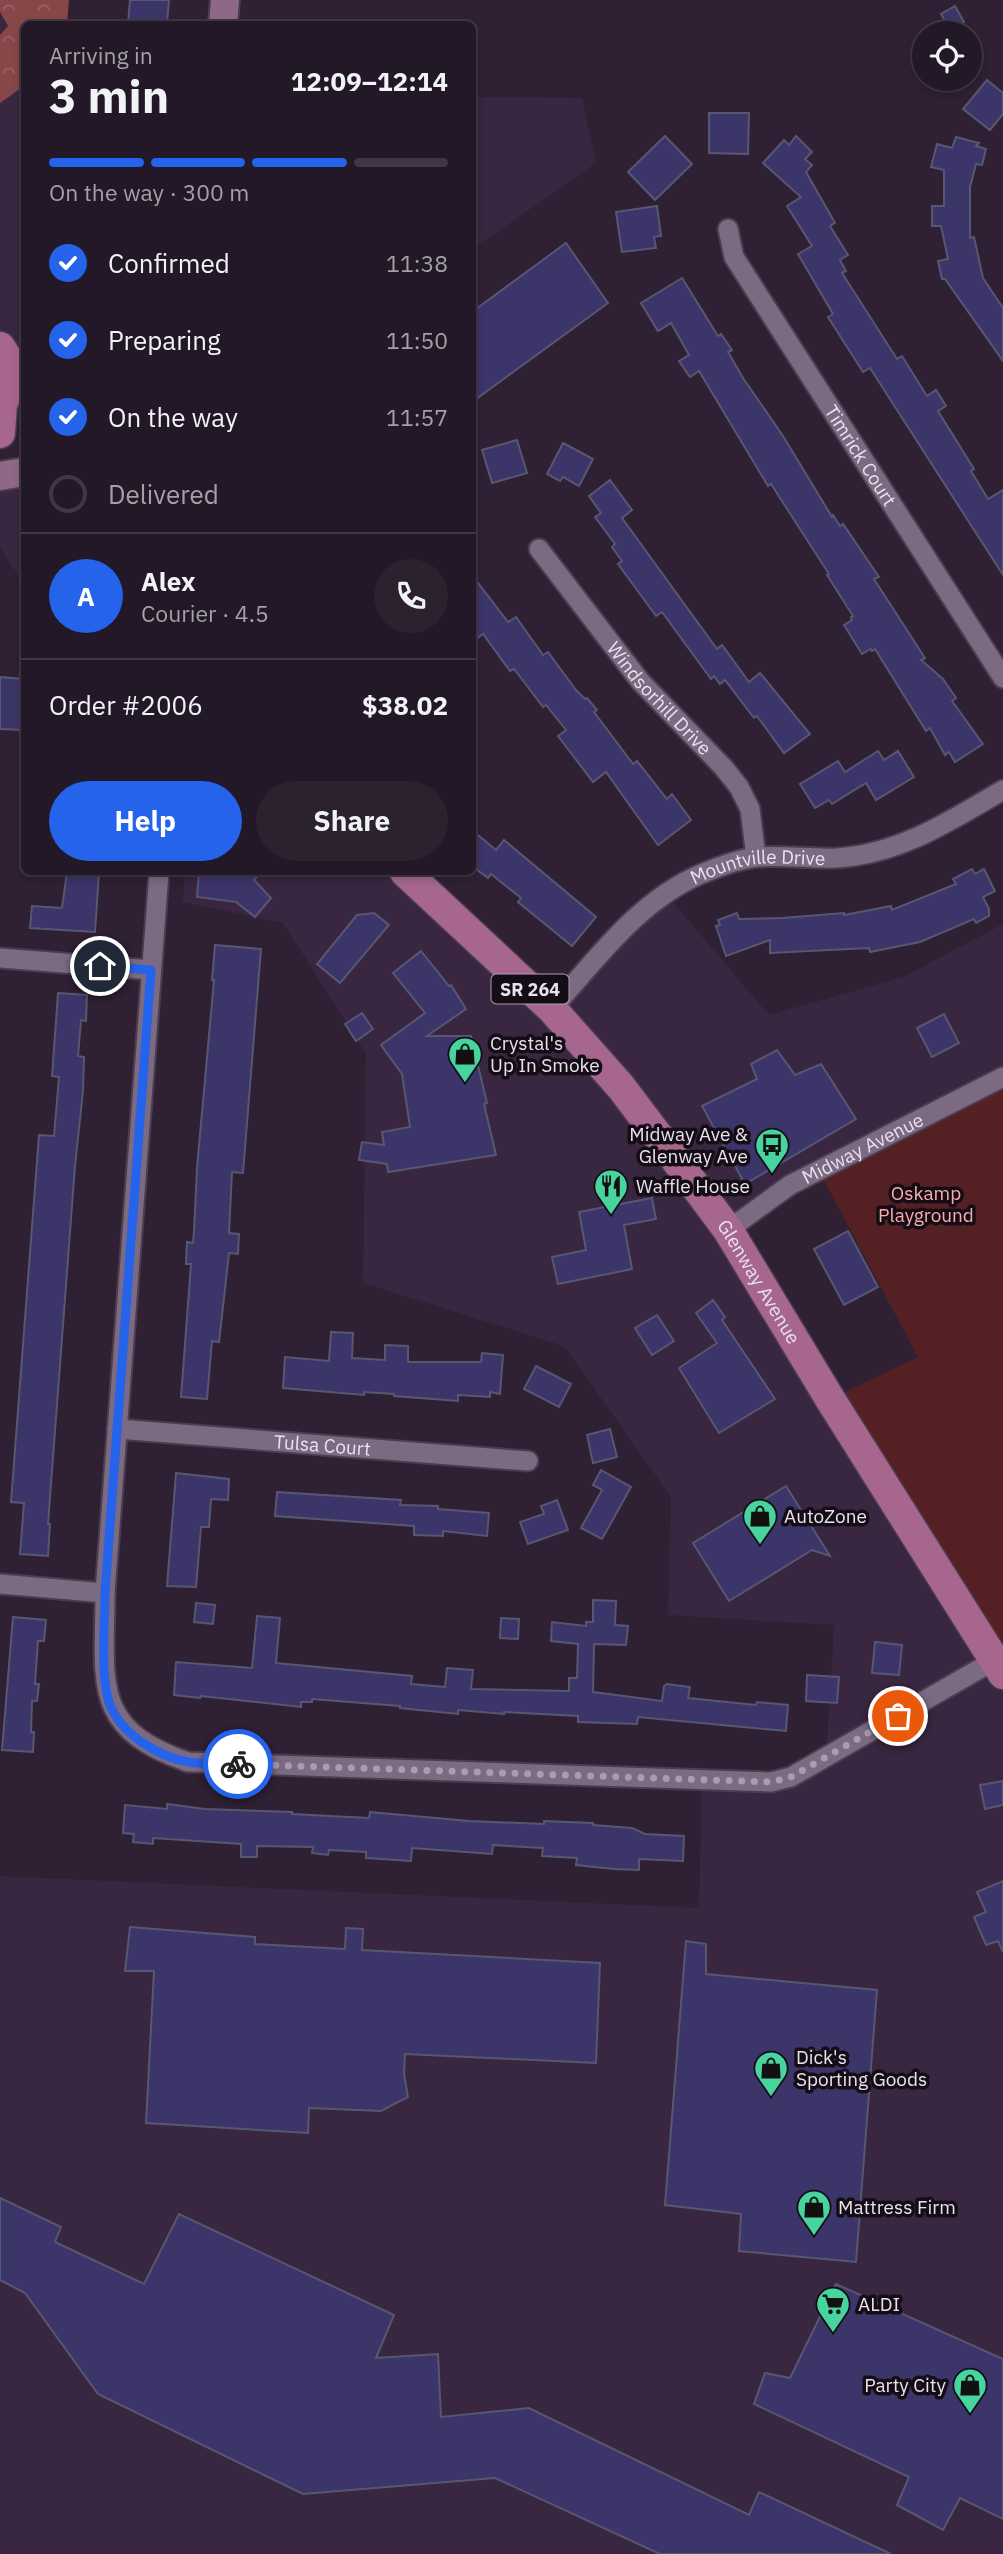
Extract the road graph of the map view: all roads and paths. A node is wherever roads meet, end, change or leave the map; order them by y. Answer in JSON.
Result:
{"nodes":[{"id":1,"x":225,"y":0,"type":"edge"},
{"id":2,"x":223,"y":21,"type":"edge"},
{"id":3,"x":728,"y":229,"type":"dead end"},
{"id":4,"x":13,"y":367,"type":"edge"},
{"id":5,"x":0,"y":433,"type":"edge"},
{"id":6,"x":21,"y":472,"type":"edge"},
{"id":7,"x":0,"y":476,"type":"edge"},
{"id":8,"x":539,"y":549,"type":"dead end"},
{"id":9,"x":1003,"y":678,"type":"edge"},
{"id":10,"x":1003,"y":790,"type":"edge"},
{"id":11,"x":756,"y":857,"type":"junction"},
{"id":12,"x":159,"y":875,"type":"edge"},
{"id":13,"x":408,"y":875,"type":"edge"},
{"id":14,"x":0,"y":958,"type":"edge"},
{"id":15,"x":151,"y":970,"type":"junction"},
{"id":16,"x":552,"y":1009,"type":"junction"},
{"id":17,"x":1003,"y":1077,"type":"edge"},
{"id":18,"x":728,"y":1230,"type":"junction"},
{"id":19,"x":117,"y":1429,"type":"junction"},
{"id":20,"x":528,"y":1461,"type":"dead end"},
{"id":21,"x":0,"y":1584,"type":"edge"},
{"id":22,"x":105,"y":1593,"type":"junction"},
{"id":23,"x":999,"y":1667,"type":"edge"}],
"edges":[{"from":1,"to":2,"type":"street"},
{"from":3,"to":9,"type":"street","name":"Timrick Court"},
{"from":4,"to":5,"type":"main road"},
{"from":6,"to":7,"type":"street"},
{"from":8,"to":11,"type":"street","name":"Windsorhill Drive"},
{"from":10,"to":11,"type":"street","name":"Mountville Drive"},
{"from":11,"to":16,"type":"street","name":"Mountville Drive"},
{"from":12,"to":15,"type":"street"},
{"from":13,"to":16,"type":"main road","name":"Glenway Avenue","number":"SR 264"},
{"from":14,"to":15,"type":"street"},
{"from":15,"to":19,"type":"street"},
{"from":16,"to":18,"type":"main road","name":"Glenway Avenue","number":"SR 264"},
{"from":17,"to":18,"type":"street","name":"Midway Avenue"},
{"from":18,"to":23,"type":"main road","name":"Glenway Avenue","number":"SR 264"},
{"from":19,"to":20,"type":"street","name":"Tulsa Court"},
{"from":19,"to":22,"type":"street"},
{"from":21,"to":22,"type":"street"},
{"from":22,"to":23,"type":"street"}]}
